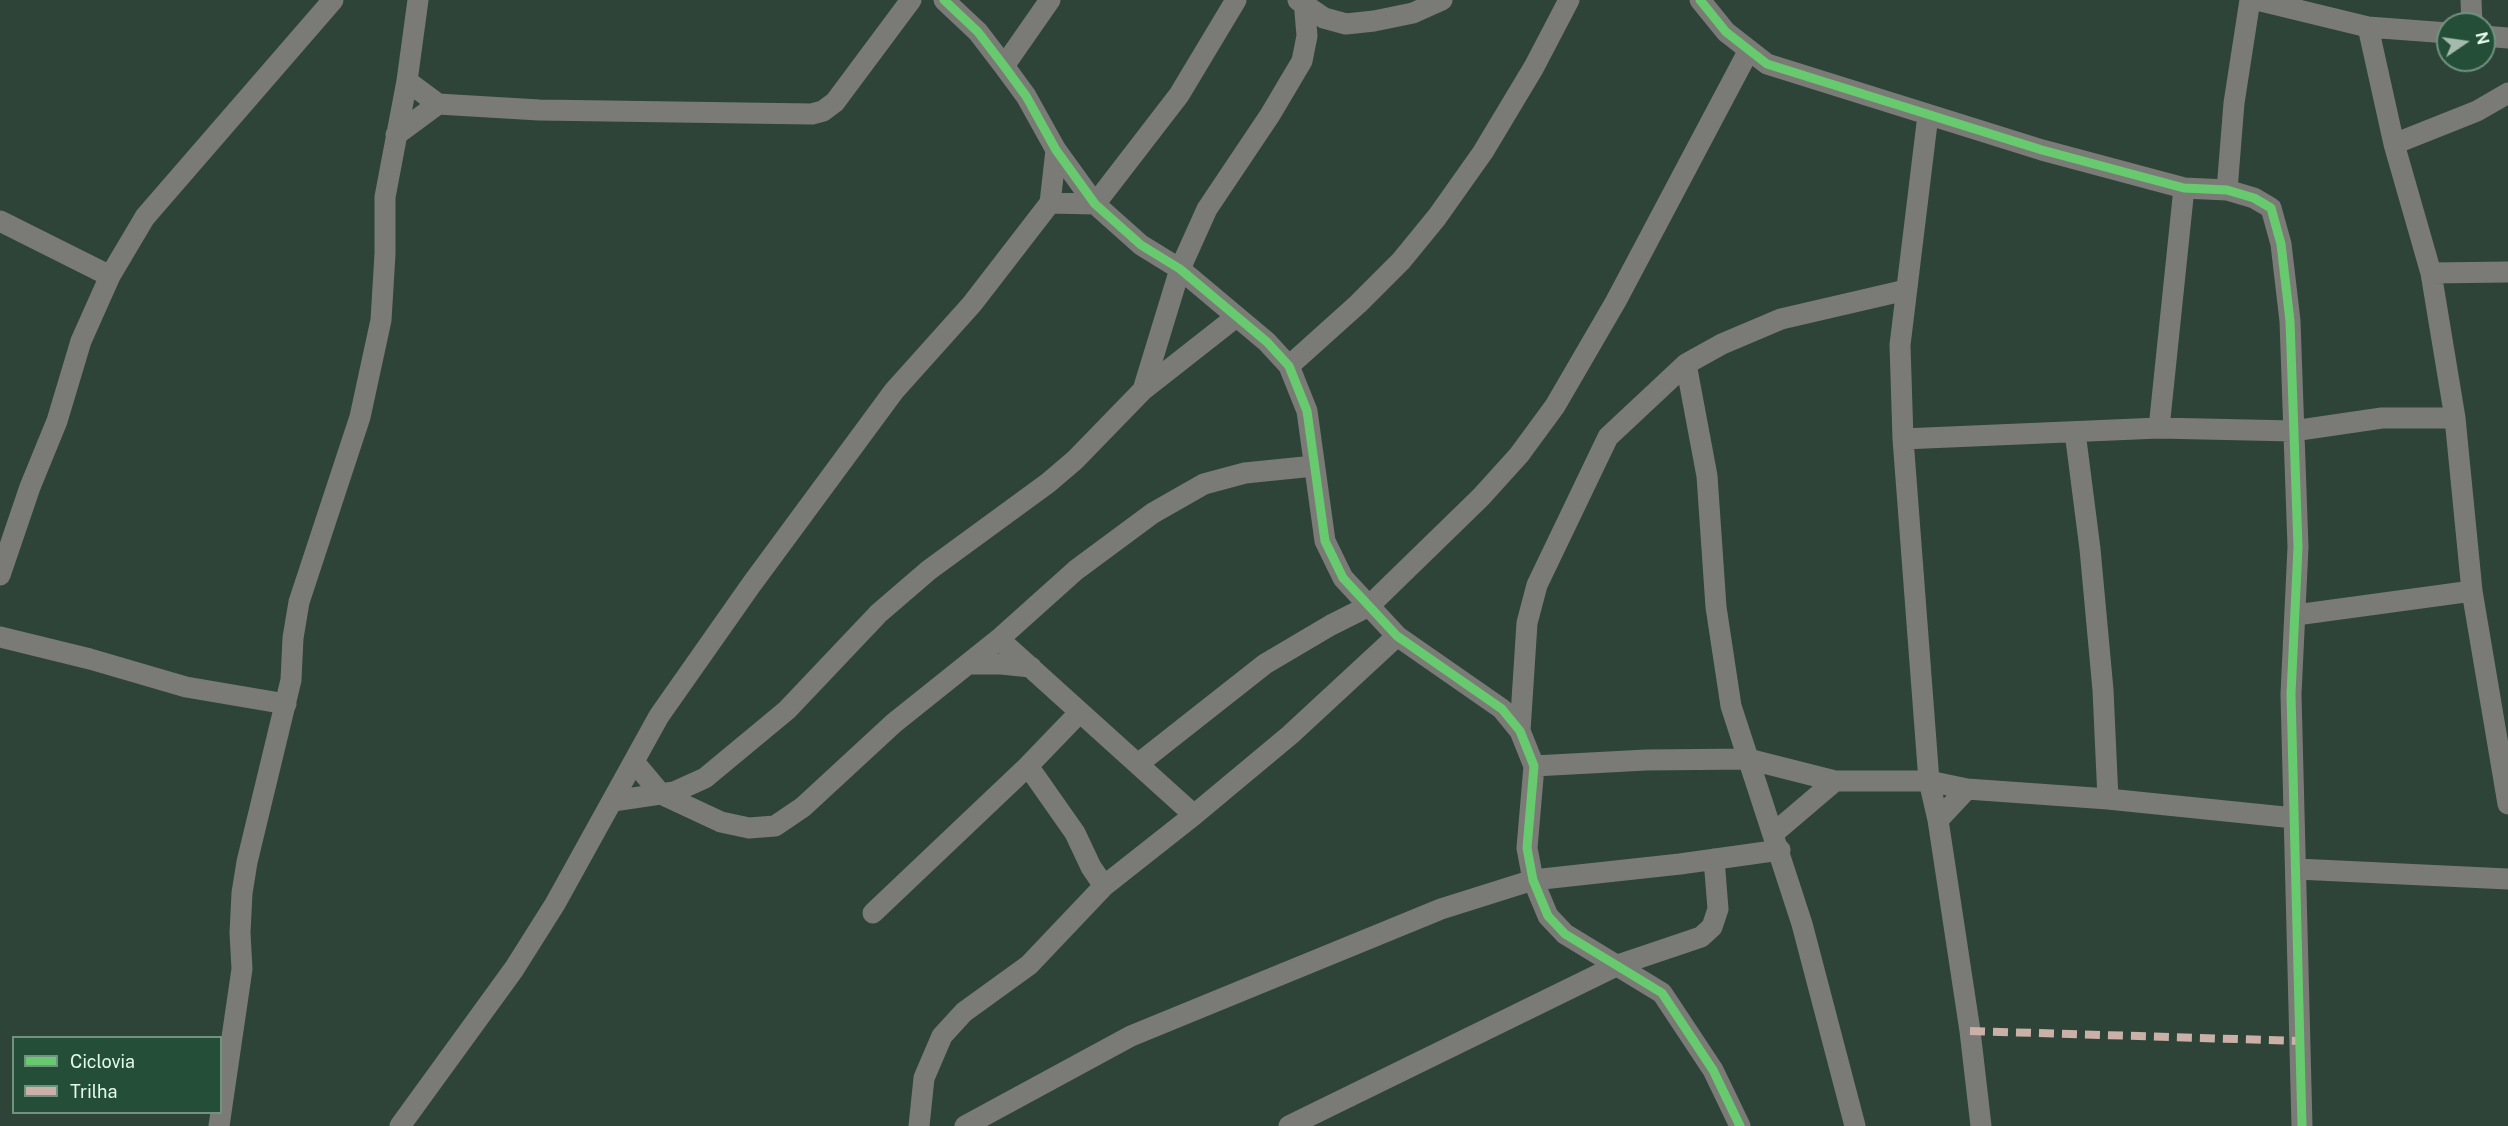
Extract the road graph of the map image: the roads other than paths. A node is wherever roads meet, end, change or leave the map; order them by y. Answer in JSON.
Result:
{"nodes":[{"id":1,"x":333,"y":0,"type":"edge"},
{"id":2,"x":418,"y":0,"type":"edge"},
{"id":3,"x":911,"y":0,"type":"edge"},
{"id":4,"x":944,"y":0,"type":"edge"},
{"id":5,"x":1050,"y":0,"type":"edge"},
{"id":6,"x":1236,"y":0,"type":"edge"},
{"id":7,"x":1442,"y":0,"type":"edge"},
{"id":8,"x":1569,"y":0,"type":"edge"},
{"id":9,"x":1700,"y":0,"type":"edge"},
{"id":10,"x":2250,"y":0,"type":"edge"},
{"id":11,"x":2257,"y":0,"type":"edge"},
{"id":12,"x":1302,"y":2,"type":"edge"},
{"id":13,"x":2368,"y":27,"type":"junction"},
{"id":14,"x":2436,"y":32,"type":"edge"},
{"id":15,"x":1749,"y":50,"type":"junction"},
{"id":16,"x":1004,"y":66,"type":"junction"},
{"id":17,"x":407,"y":81,"type":"junction"},
{"id":18,"x":2508,"y":93,"type":"edge"},
{"id":19,"x":438,"y":104,"type":"junction"},
{"id":20,"x":1928,"y":115,"type":"junction"},
{"id":21,"x":396,"y":135,"type":"junction"},
{"id":22,"x":2394,"y":144,"type":"junction"},
{"id":23,"x":1056,"y":150,"type":"junction"},
{"id":24,"x":2184,"y":188,"type":"junction"},
{"id":25,"x":2227,"y":190,"type":"junction"},
{"id":26,"x":1050,"y":203,"type":"junction"},
{"id":27,"x":1095,"y":204,"type":"junction"},
{"id":28,"x":0,"y":221,"type":"edge"},
{"id":29,"x":1180,"y":269,"type":"junction"},
{"id":30,"x":2508,"y":272,"type":"edge"},
{"id":31,"x":2431,"y":273,"type":"junction"},
{"id":32,"x":110,"y":276,"type":"junction"},
{"id":33,"x":1906,"y":290,"type":"junction"},
{"id":34,"x":1236,"y":317,"type":"junction"},
{"id":35,"x":1686,"y":364,"type":"junction"},
{"id":36,"x":1289,"y":366,"type":"junction"},
{"id":37,"x":1143,"y":390,"type":"junction"},
{"id":38,"x":2456,"y":418,"type":"junction"},
{"id":39,"x":2159,"y":428,"type":"junction"},
{"id":40,"x":2293,"y":431,"type":"junction"},
{"id":41,"x":2075,"y":432,"type":"junction"},
{"id":42,"x":1903,"y":439,"type":"junction"},
{"id":43,"x":1314,"y":466,"type":"junction"},
{"id":44,"x":0,"y":575,"type":"edge"},
{"id":45,"x":2472,"y":591,"type":"junction"},
{"id":46,"x":1369,"y":606,"type":"junction"},
{"id":47,"x":2296,"y":615,"type":"junction"},
{"id":48,"x":1397,"y":636,"type":"junction"},
{"id":49,"x":0,"y":637,"type":"edge"},
{"id":50,"x":999,"y":639,"type":"junction"},
{"id":51,"x":968,"y":664,"type":"junction"},
{"id":52,"x":1031,"y":667,"type":"junction"},
{"id":53,"x":286,"y":704,"type":"junction"},
{"id":54,"x":1080,"y":712,"type":"junction"},
{"id":55,"x":1520,"y":731,"type":"junction"},
{"id":56,"x":1748,"y":759,"type":"junction"},
{"id":57,"x":634,"y":763,"type":"junction"},
{"id":58,"x":1138,"y":764,"type":"junction"},
{"id":59,"x":1028,"y":766,"type":"junction"},
{"id":60,"x":1534,"y":766,"type":"junction"},
{"id":61,"x":1835,"y":781,"type":"junction"},
{"id":62,"x":1929,"y":781,"type":"junction"},
{"id":63,"x":1967,"y":789,"type":"junction"},
{"id":64,"x":661,"y":794,"type":"junction"},
{"id":65,"x":2108,"y":800,"type":"junction"},
{"id":66,"x":613,"y":801,"type":"junction"},
{"id":67,"x":2508,"y":804,"type":"edge"},
{"id":68,"x":1194,"y":815,"type":"junction"},
{"id":69,"x":2294,"y":818,"type":"junction"},
{"id":70,"x":1938,"y":820,"type":"junction"},
{"id":71,"x":1777,"y":841,"type":"junction"},
{"id":72,"x":1714,"y":859,"type":"junction"},
{"id":73,"x":2297,"y":868,"type":"junction"},
{"id":74,"x":2508,"y":879,"type":"edge"},
{"id":75,"x":1533,"y":880,"type":"junction"},
{"id":76,"x":1104,"y":885,"type":"junction"},
{"id":77,"x":873,"y":913,"type":"dead end"},
{"id":78,"x":1618,"y":964,"type":"junction"},
{"id":79,"x":222,"y":1106,"type":"edge"},
{"id":80,"x":400,"y":1126,"type":"edge"},
{"id":81,"x":919,"y":1126,"type":"edge"},
{"id":82,"x":965,"y":1126,"type":"edge"},
{"id":83,"x":1289,"y":1126,"type":"edge"},
{"id":84,"x":1740,"y":1126,"type":"edge"},
{"id":85,"x":1855,"y":1126,"type":"edge"},
{"id":86,"x":1980,"y":1126,"type":"edge"},
{"id":87,"x":2302,"y":1126,"type":"edge"}],
"edges":[{"from":1,"to":32,"type":"street"},
{"from":2,"to":17,"type":"street"},
{"from":3,"to":19,"type":"street"},
{"from":4,"to":16,"type":"street"},
{"from":5,"to":16,"type":"street"},
{"from":6,"to":27,"type":"street"},
{"from":7,"to":12,"type":"street"},
{"from":8,"to":36,"type":"street"},
{"from":9,"to":15,"type":"street"},
{"from":10,"to":25,"type":"street"},
{"from":11,"to":13,"type":"street"},
{"from":12,"to":29,"type":"street"},
{"from":13,"to":14,"type":"street"},
{"from":13,"to":22,"type":"street"},
{"from":15,"to":20,"type":"street"},
{"from":15,"to":46,"type":"street"},
{"from":16,"to":23,"type":"street"},
{"from":17,"to":19,"type":"street"},
{"from":17,"to":21,"type":"street"},
{"from":18,"to":22,"type":"street"},
{"from":19,"to":21,"type":"street"},
{"from":20,"to":24,"type":"street"},
{"from":20,"to":33,"type":"street"},
{"from":21,"to":53,"type":"street"},
{"from":22,"to":31,"type":"street"},
{"from":23,"to":26,"type":"street"},
{"from":23,"to":27,"type":"street"},
{"from":24,"to":25,"type":"street"},
{"from":24,"to":39,"type":"street"},
{"from":25,"to":40,"type":"street"},
{"from":26,"to":27,"type":"street"},
{"from":26,"to":57,"type":"street"},
{"from":27,"to":29,"type":"street"},
{"from":28,"to":32,"type":"street"},
{"from":29,"to":34,"type":"street"},
{"from":29,"to":37,"type":"street"},
{"from":30,"to":31,"type":"street"},
{"from":31,"to":38,"type":"street"},
{"from":32,"to":44,"type":"street"},
{"from":33,"to":35,"type":"street"},
{"from":33,"to":42,"type":"street"},
{"from":34,"to":36,"type":"street"},
{"from":34,"to":37,"type":"street"},
{"from":35,"to":55,"type":"street"},
{"from":35,"to":56,"type":"street"},
{"from":36,"to":43,"type":"street"},
{"from":37,"to":64,"type":"street"},
{"from":38,"to":40,"type":"street"},
{"from":38,"to":45,"type":"street"},
{"from":39,"to":40,"type":"street"},
{"from":39,"to":41,"type":"street"},
{"from":40,"to":47,"type":"street"},
{"from":41,"to":42,"type":"street"},
{"from":41,"to":65,"type":"street"},
{"from":42,"to":62,"type":"street"},
{"from":43,"to":46,"type":"street"},
{"from":43,"to":50,"type":"street"},
{"from":45,"to":47,"type":"street"},
{"from":45,"to":67,"type":"street"},
{"from":46,"to":48,"type":"street"},
{"from":46,"to":58,"type":"street"},
{"from":47,"to":69,"type":"street"},
{"from":48,"to":55,"type":"street"},
{"from":48,"to":68,"type":"street"},
{"from":49,"to":53,"type":"street"},
{"from":50,"to":51,"type":"street"},
{"from":50,"to":52,"type":"street"},
{"from":51,"to":52,"type":"street"},
{"from":51,"to":64,"type":"street"},
{"from":52,"to":54,"type":"street"},
{"from":53,"to":79,"type":"street"},
{"from":54,"to":58,"type":"street"},
{"from":54,"to":59,"type":"street"},
{"from":55,"to":60,"type":"street"},
{"from":56,"to":60,"type":"street"},
{"from":56,"to":61,"type":"street"},
{"from":56,"to":71,"type":"street"},
{"from":57,"to":64,"type":"street"},
{"from":57,"to":66,"type":"street"},
{"from":58,"to":68,"type":"street"},
{"from":59,"to":76,"type":"street"},
{"from":59,"to":77,"type":"street"},
{"from":60,"to":75,"type":"street"},
{"from":61,"to":62,"type":"street"},
{"from":61,"to":71,"type":"street"},
{"from":62,"to":63,"type":"street"},
{"from":62,"to":70,"type":"street"},
{"from":63,"to":65,"type":"street"},
{"from":63,"to":70,"type":"street"},
{"from":64,"to":66,"type":"street"},
{"from":65,"to":69,"type":"street"},
{"from":66,"to":80,"type":"street"},
{"from":68,"to":76,"type":"street"},
{"from":69,"to":73,"type":"street"},
{"from":70,"to":86,"type":"street"},
{"from":71,"to":72,"type":"street"},
{"from":71,"to":85,"type":"street"},
{"from":72,"to":75,"type":"street"},
{"from":72,"to":78,"type":"street"},
{"from":73,"to":74,"type":"street"},
{"from":73,"to":87,"type":"street"},
{"from":75,"to":78,"type":"street"},
{"from":75,"to":82,"type":"street"},
{"from":76,"to":81,"type":"street"},
{"from":78,"to":83,"type":"street"},
{"from":78,"to":84,"type":"street"}]}
